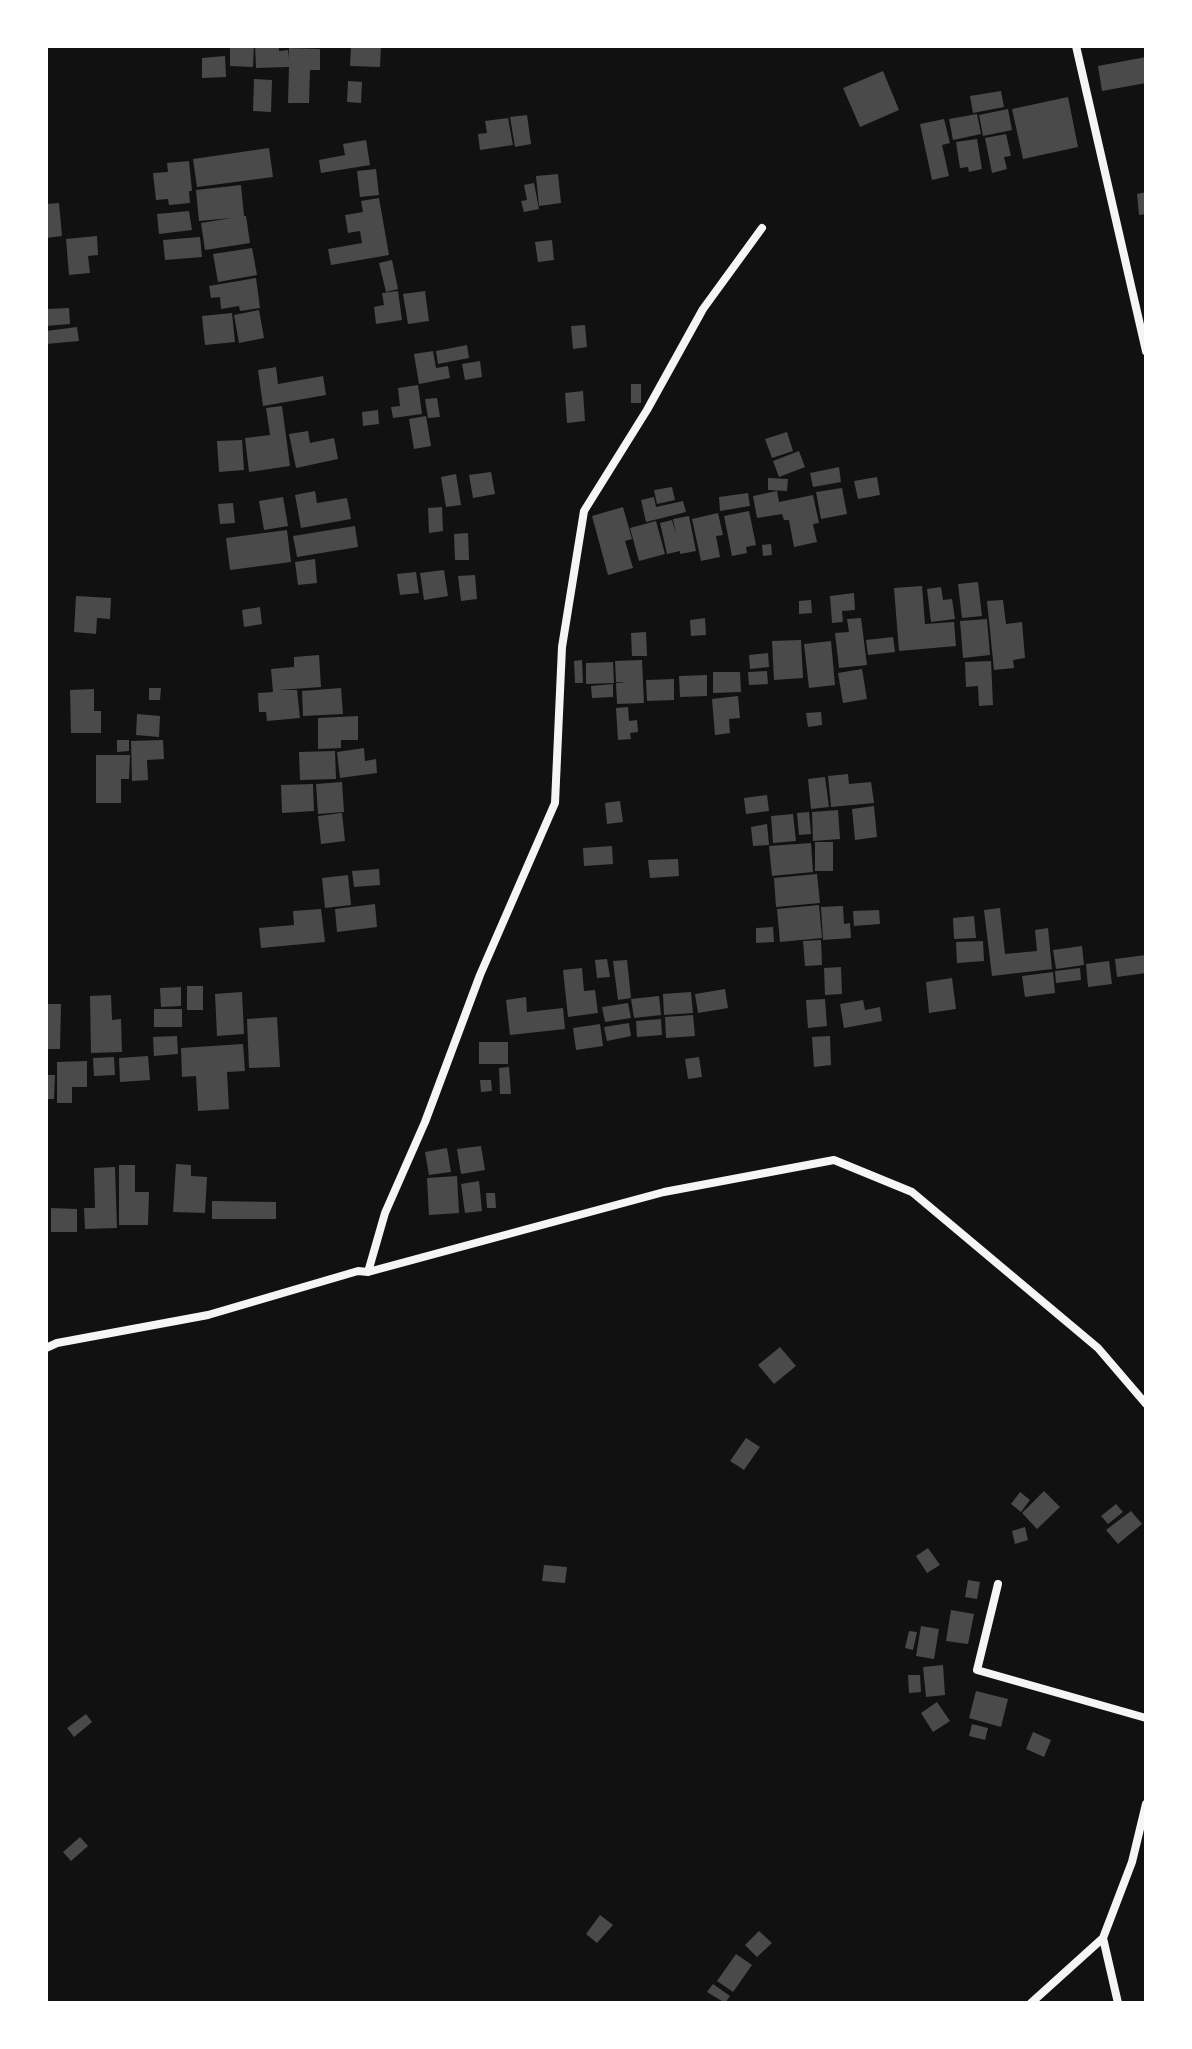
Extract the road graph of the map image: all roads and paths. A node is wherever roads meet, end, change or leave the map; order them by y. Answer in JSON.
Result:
{"nodes":[{"id":1,"x":1076,"y":46,"type":"edge"},
{"id":2,"x":762,"y":228,"type":"dead end"},
{"id":3,"x":1146,"y":351,"type":"edge"},
{"id":4,"x":368,"y":1272,"type":"junction"},
{"id":5,"x":46,"y":1348,"type":"edge"},
{"id":6,"x":1146,"y":1404,"type":"edge"},
{"id":7,"x":998,"y":1584,"type":"dead end"},
{"id":8,"x":1146,"y":1718,"type":"edge"},
{"id":9,"x":1146,"y":1804,"type":"edge"},
{"id":10,"x":1103,"y":1938,"type":"junction"},
{"id":11,"x":1031,"y":2003,"type":"edge"},
{"id":12,"x":1118,"y":2003,"type":"edge"}],
"edges":[{"from":1,"to":3,"type":"street"},
{"from":2,"to":4,"type":"street"},
{"from":4,"to":5,"type":"street"},
{"from":4,"to":6,"type":"street"},
{"from":7,"to":8,"type":"street"},
{"from":9,"to":10,"type":"street"},
{"from":10,"to":11,"type":"street"},
{"from":10,"to":12,"type":"street"}]}
